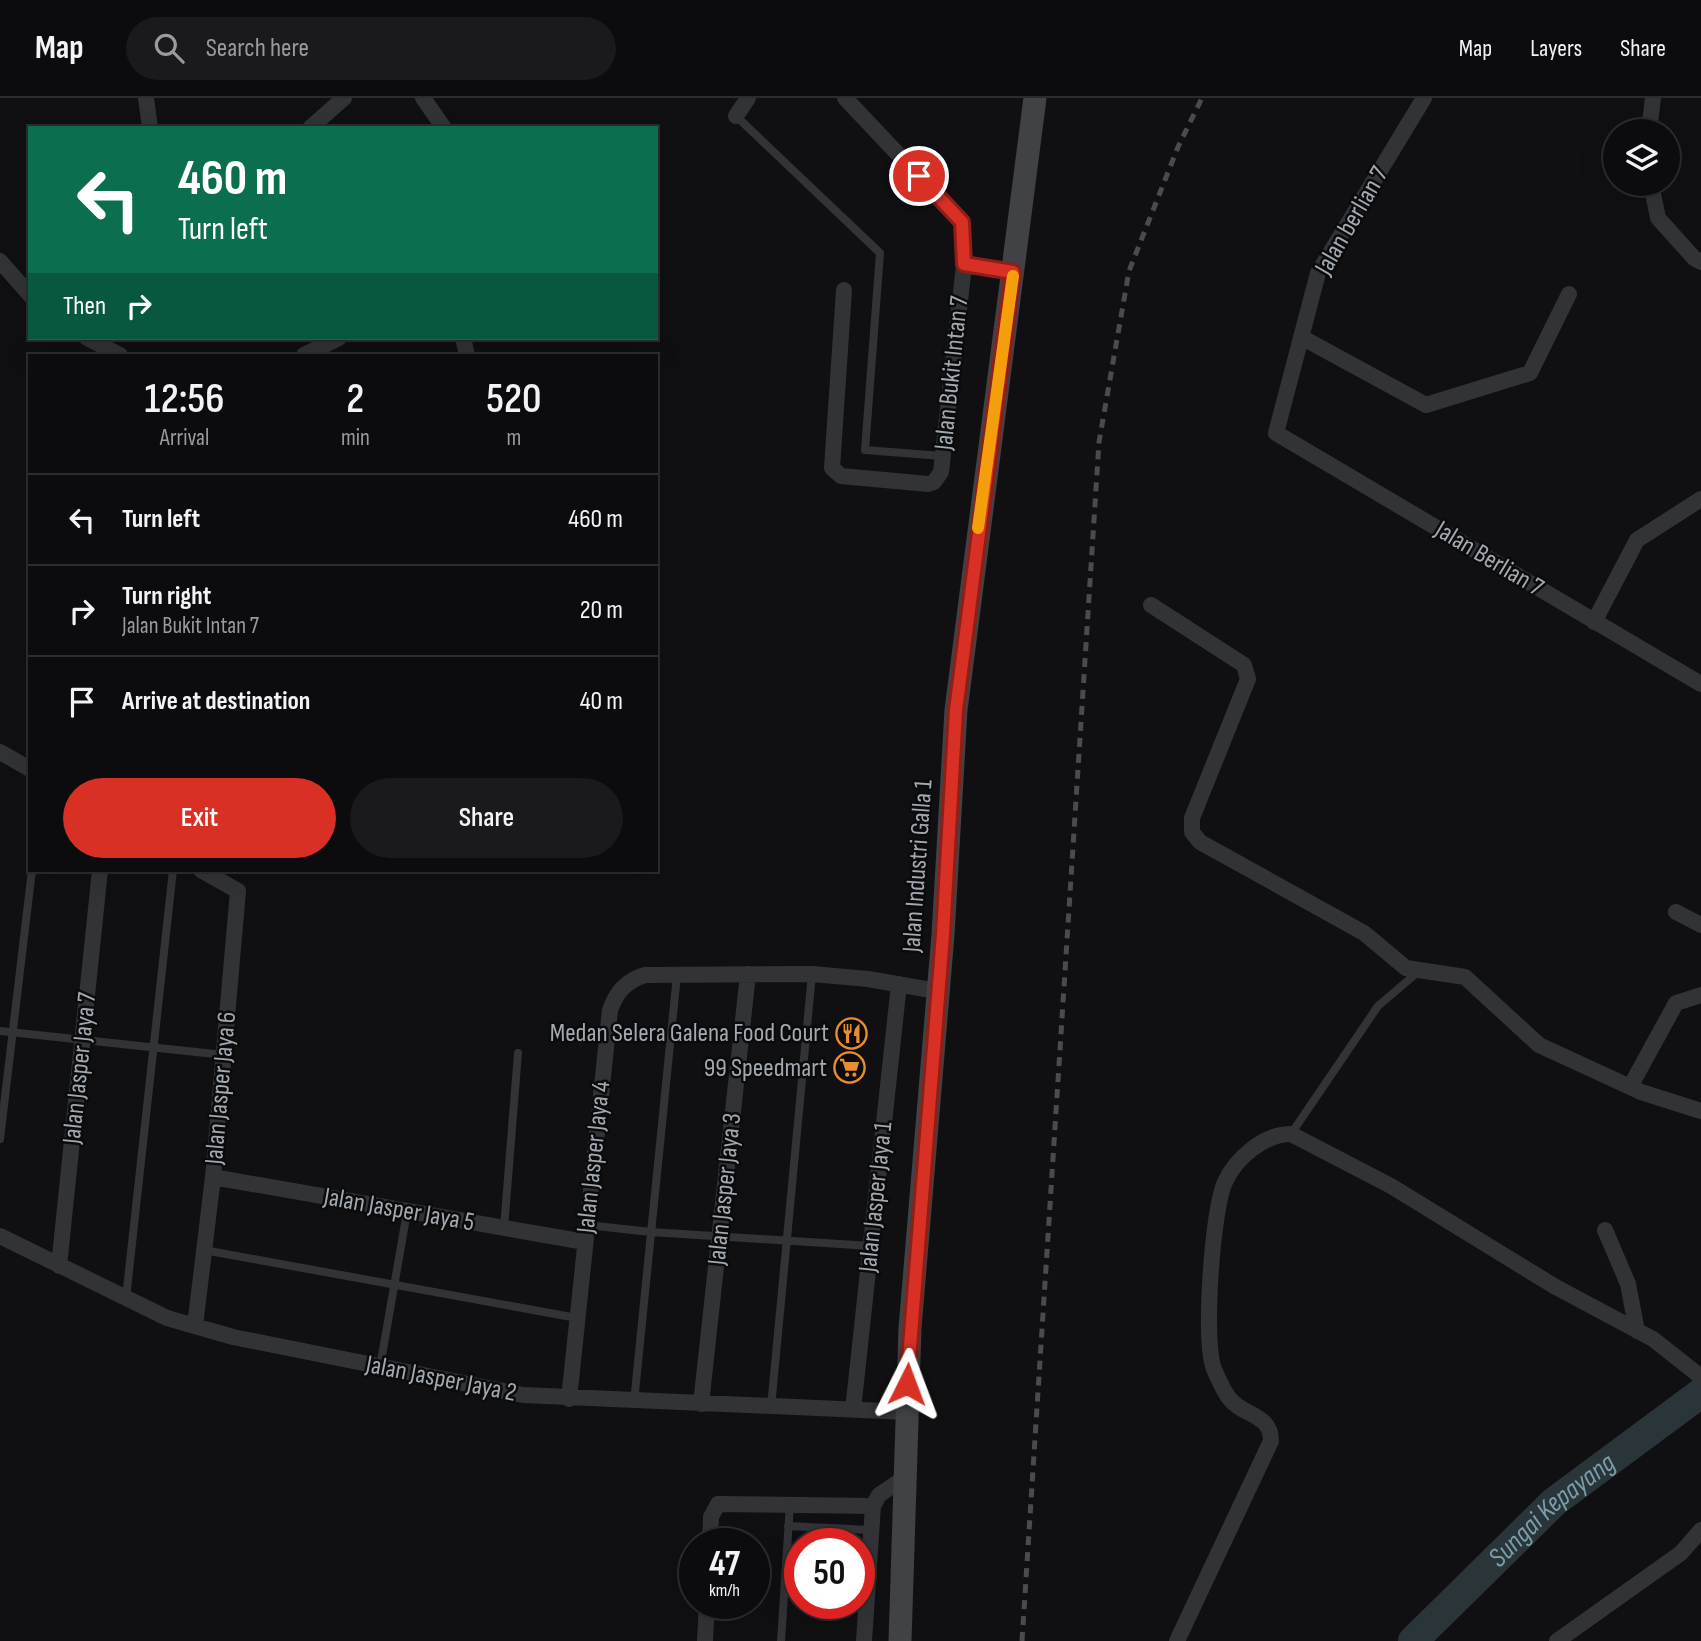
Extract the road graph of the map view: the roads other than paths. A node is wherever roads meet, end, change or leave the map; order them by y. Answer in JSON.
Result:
{"nodes":[{"id":1,"x":146,"y":98,"type":"edge"},
{"id":2,"x":344,"y":98,"type":"edge"},
{"id":3,"x":423,"y":98,"type":"edge"},
{"id":4,"x":748,"y":98,"type":"edge"},
{"id":5,"x":845,"y":98,"type":"edge"},
{"id":6,"x":1035,"y":98,"type":"edge"},
{"id":7,"x":1424,"y":98,"type":"edge"},
{"id":8,"x":1653,"y":98,"type":"edge"},
{"id":9,"x":736,"y":116,"type":"joint"},
{"id":10,"x":1650,"y":119,"type":"edge"},
{"id":11,"x":150,"y":126,"type":"edge"},
{"id":12,"x":312,"y":126,"type":"edge"},
{"id":13,"x":443,"y":126,"type":"edge"},
{"id":14,"x":1653,"y":196,"type":"edge"},
{"id":15,"x":0,"y":261,"type":"edge"},
{"id":16,"x":1701,"y":262,"type":"edge"},
{"id":17,"x":964,"y":264,"type":"junction"},
{"id":18,"x":1013,"y":272,"type":"junction"},
{"id":19,"x":844,"y":290,"type":"dead end"},
{"id":20,"x":28,"y":293,"type":"edge"},
{"id":21,"x":1569,"y":294,"type":"dead end"},
{"id":22,"x":1301,"y":337,"type":"junction"},
{"id":23,"x":91,"y":340,"type":"edge"},
{"id":24,"x":335,"y":340,"type":"edge"},
{"id":25,"x":118,"y":354,"type":"edge"},
{"id":26,"x":306,"y":354,"type":"edge"},
{"id":27,"x":1276,"y":433,"type":"joint"},
{"id":28,"x":942,"y":456,"type":"junction"},
{"id":29,"x":1701,"y":499,"type":"edge"},
{"id":30,"x":1150,"y":605,"type":"dead end"},
{"id":31,"x":1594,"y":622,"type":"junction"},
{"id":32,"x":1701,"y":684,"type":"edge"},
{"id":33,"x":0,"y":752,"type":"edge"},
{"id":34,"x":28,"y":768,"type":"edge"},
{"id":35,"x":32,"y":872,"type":"edge"},
{"id":36,"x":100,"y":872,"type":"edge"},
{"id":37,"x":173,"y":872,"type":"edge"},
{"id":38,"x":205,"y":872,"type":"edge"},
{"id":39,"x":1675,"y":912,"type":"dead end"},
{"id":40,"x":1701,"y":925,"type":"edge"},
{"id":41,"x":1418,"y":972,"type":"junction"},
{"id":42,"x":748,"y":974,"type":"junction"},
{"id":43,"x":813,"y":974,"type":"junction"},
{"id":44,"x":677,"y":975,"type":"junction"},
{"id":45,"x":899,"y":984,"type":"junction"},
{"id":46,"x":937,"y":991,"type":"junction"},
{"id":47,"x":1701,"y":995,"type":"edge"},
{"id":48,"x":0,"y":1031,"type":"edge"},
{"id":49,"x":13,"y":1032,"type":"junction"},
{"id":50,"x":83,"y":1040,"type":"junction"},
{"id":51,"x":153,"y":1049,"type":"junction"},
{"id":52,"x":518,"y":1053,"type":"dead end"},
{"id":53,"x":223,"y":1055,"type":"junction"},
{"id":54,"x":1630,"y":1087,"type":"junction"},
{"id":55,"x":1701,"y":1111,"type":"edge"},
{"id":56,"x":1291,"y":1134,"type":"junction"},
{"id":57,"x":0,"y":1139,"type":"edge"},
{"id":58,"x":213,"y":1177,"type":"junction"},
{"id":59,"x":407,"y":1212,"type":"junction"},
{"id":60,"x":587,"y":1224,"type":"junction"},
{"id":61,"x":504,"y":1228,"type":"junction"},
{"id":62,"x":1605,"y":1230,"type":"dead end"},
{"id":63,"x":651,"y":1232,"type":"junction"},
{"id":64,"x":720,"y":1236,"type":"junction"},
{"id":65,"x":0,"y":1237,"type":"edge"},
{"id":66,"x":787,"y":1240,"type":"junction"},
{"id":67,"x":585,"y":1242,"type":"junction"},
{"id":68,"x":870,"y":1246,"type":"junction"},
{"id":69,"x":204,"y":1250,"type":"junction"},
{"id":70,"x":59,"y":1266,"type":"junction"},
{"id":71,"x":394,"y":1286,"type":"junction"},
{"id":72,"x":126,"y":1298,"type":"junction"},
{"id":73,"x":577,"y":1318,"type":"junction"},
{"id":74,"x":195,"y":1326,"type":"junction"},
{"id":75,"x":1637,"y":1331,"type":"junction"},
{"id":76,"x":380,"y":1367,"type":"junction"},
{"id":77,"x":1697,"y":1373,"type":"edge"},
{"id":78,"x":569,"y":1399,"type":"junction"},
{"id":79,"x":634,"y":1402,"type":"junction"},
{"id":80,"x":701,"y":1404,"type":"junction"},
{"id":81,"x":771,"y":1407,"type":"junction"},
{"id":82,"x":853,"y":1410,"type":"junction"},
{"id":83,"x":906,"y":1412,"type":"junction"},
{"id":84,"x":904,"y":1478,"type":"junction"},
{"id":85,"x":790,"y":1504,"type":"junction"},
{"id":86,"x":873,"y":1506,"type":"junction"},
{"id":87,"x":788,"y":1526,"type":"junction"},
{"id":88,"x":711,"y":1528,"type":"edge"},
{"id":89,"x":829,"y":1528,"type":"edge"},
{"id":90,"x":870,"y":1528,"type":"edge"},
{"id":91,"x":1701,"y":1531,"type":"edge"},
{"id":92,"x":706,"y":1619,"type":"edge"},
{"id":93,"x":865,"y":1619,"type":"edge"},
{"id":94,"x":705,"y":1641,"type":"edge"},
{"id":95,"x":780,"y":1641,"type":"edge"},
{"id":96,"x":864,"y":1641,"type":"edge"},
{"id":97,"x":900,"y":1641,"type":"edge"},
{"id":98,"x":1177,"y":1641,"type":"edge"},
{"id":99,"x":1557,"y":1641,"type":"edge"}],
"edges":[{"from":1,"to":11,"type":"street"},
{"from":2,"to":12,"type":"street"},
{"from":3,"to":13,"type":"street"},
{"from":4,"to":9,"type":"street"},
{"from":5,"to":17,"type":"street","name":"Jalan Bukit Intan 7"},
{"from":6,"to":18,"type":"main road","name":"Jalan Industri Galla 1"},
{"from":7,"to":22,"type":"street","name":"Jalan berlian 7"},
{"from":8,"to":10,"type":"street"},
{"from":9,"to":28,"type":"lane"},
{"from":14,"to":16,"type":"street"},
{"from":15,"to":20,"type":"street"},
{"from":17,"to":18,"type":"street"},
{"from":17,"to":28,"type":"street","name":"Jalan Bukit Intan 7"},
{"from":18,"to":46,"type":"main road","name":"Jalan Industri Galla 1"},
{"from":19,"to":28,"type":"street","name":"Jalan Bukit Intan 7"},
{"from":21,"to":22,"type":"street"},
{"from":22,"to":27,"type":"street","name":"Jalan berlian 7"},
{"from":23,"to":25,"type":"street"},
{"from":24,"to":26,"type":"street"},
{"from":27,"to":31,"type":"street","name":"Jalan Berlian 7"},
{"from":29,"to":31,"type":"street"},
{"from":30,"to":41,"type":"street"},
{"from":31,"to":32,"type":"street","name":"Jalan Berlian 7"},
{"from":33,"to":34,"type":"street"},
{"from":35,"to":49,"type":"lane"},
{"from":36,"to":50,"type":"street","name":"Jalan Jasper Jaya 7"},
{"from":37,"to":51,"type":"lane"},
{"from":38,"to":53,"type":"street","name":"Jalan Jasper Jaya 6"},
{"from":39,"to":40,"type":"street"},
{"from":41,"to":54,"type":"street"},
{"from":41,"to":56,"type":"lane"},
{"from":42,"to":43,"type":"street","name":"Jalan Jasper Jaya 4"},
{"from":42,"to":44,"type":"street","name":"Jalan Jasper Jaya 4"},
{"from":42,"to":64,"type":"street","name":"Jalan Jasper Jaya 3"},
{"from":43,"to":45,"type":"street","name":"Jalan Jasper Jaya 4"},
{"from":43,"to":66,"type":"lane"},
{"from":44,"to":60,"type":"street","name":"Jalan Jasper Jaya 4"},
{"from":44,"to":63,"type":"lane"},
{"from":45,"to":46,"type":"street","name":"Jalan Jasper Jaya 4"},
{"from":45,"to":68,"type":"street","name":"Jalan Jasper Jaya 1"},
{"from":46,"to":83,"type":"main road","name":"Jalan Industri Galla 1"},
{"from":47,"to":54,"type":"street"},
{"from":48,"to":49,"type":"lane"},
{"from":49,"to":50,"type":"lane"},
{"from":49,"to":57,"type":"lane"},
{"from":50,"to":51,"type":"lane"},
{"from":50,"to":70,"type":"street","name":"Jalan Jasper Jaya 7"},
{"from":51,"to":53,"type":"lane"},
{"from":51,"to":72,"type":"lane"},
{"from":52,"to":61,"type":"lane"},
{"from":53,"to":58,"type":"street","name":"Jalan Jasper Jaya 6"},
{"from":54,"to":55,"type":"street"},
{"from":56,"to":75,"type":"street"},
{"from":56,"to":98,"type":"street"},
{"from":58,"to":59,"type":"street","name":"Jalan Jasper Jaya 5"},
{"from":58,"to":69,"type":"street","name":"Jalan Jasper Jaya 6"},
{"from":59,"to":61,"type":"street","name":"Jalan Jasper Jaya 5"},
{"from":59,"to":71,"type":"lane"},
{"from":60,"to":63,"type":"lane"},
{"from":60,"to":67,"type":"street","name":"Jalan Jasper Jaya 4"},
{"from":61,"to":67,"type":"street","name":"Jalan Jasper Jaya 5"},
{"from":62,"to":75,"type":"street"},
{"from":63,"to":64,"type":"lane"},
{"from":63,"to":79,"type":"lane"},
{"from":64,"to":66,"type":"lane"},
{"from":64,"to":80,"type":"street","name":"Jalan Jasper Jaya 3"},
{"from":65,"to":70,"type":"street","name":"Jalan Jasper Jaya 2"},
{"from":66,"to":68,"type":"lane"},
{"from":66,"to":81,"type":"lane"},
{"from":67,"to":73,"type":"street","name":"Jalan Jasper Jaya 4"},
{"from":68,"to":82,"type":"street","name":"Jalan Jasper Jaya 1"},
{"from":69,"to":71,"type":"lane"},
{"from":69,"to":74,"type":"street","name":"Jalan Jasper Jaya 6"},
{"from":70,"to":72,"type":"street","name":"Jalan Jasper Jaya 2"},
{"from":71,"to":73,"type":"lane"},
{"from":71,"to":76,"type":"lane"},
{"from":72,"to":74,"type":"street","name":"Jalan Jasper Jaya 2"},
{"from":73,"to":78,"type":"street","name":"Jalan Jasper Jaya 4"},
{"from":74,"to":76,"type":"street","name":"Jalan Jasper Jaya 2"},
{"from":75,"to":77,"type":"street"},
{"from":76,"to":78,"type":"street","name":"Jalan Jasper Jaya 2"},
{"from":78,"to":79,"type":"street","name":"Jalan Jasper Jaya 2"},
{"from":79,"to":80,"type":"street","name":"Jalan Jasper Jaya 2"},
{"from":80,"to":81,"type":"street","name":"Jalan Jasper Jaya 2"},
{"from":81,"to":82,"type":"street","name":"Jalan Jasper Jaya 2"},
{"from":82,"to":83,"type":"street","name":"Jalan Jasper Jaya 2"},
{"from":83,"to":84,"type":"main road","name":"Jalan Industri Galla 1"},
{"from":84,"to":86,"type":"street"},
{"from":84,"to":97,"type":"main road","name":"Jalan Industri Galla 1"},
{"from":85,"to":86,"type":"street"},
{"from":85,"to":87,"type":"lane"},
{"from":85,"to":88,"type":"street"},
{"from":86,"to":90,"type":"street"},
{"from":87,"to":89,"type":"lane"},
{"from":87,"to":95,"type":"lane"},
{"from":91,"to":99,"type":"street"},
{"from":92,"to":94,"type":"street"},
{"from":93,"to":96,"type":"street"}]}
